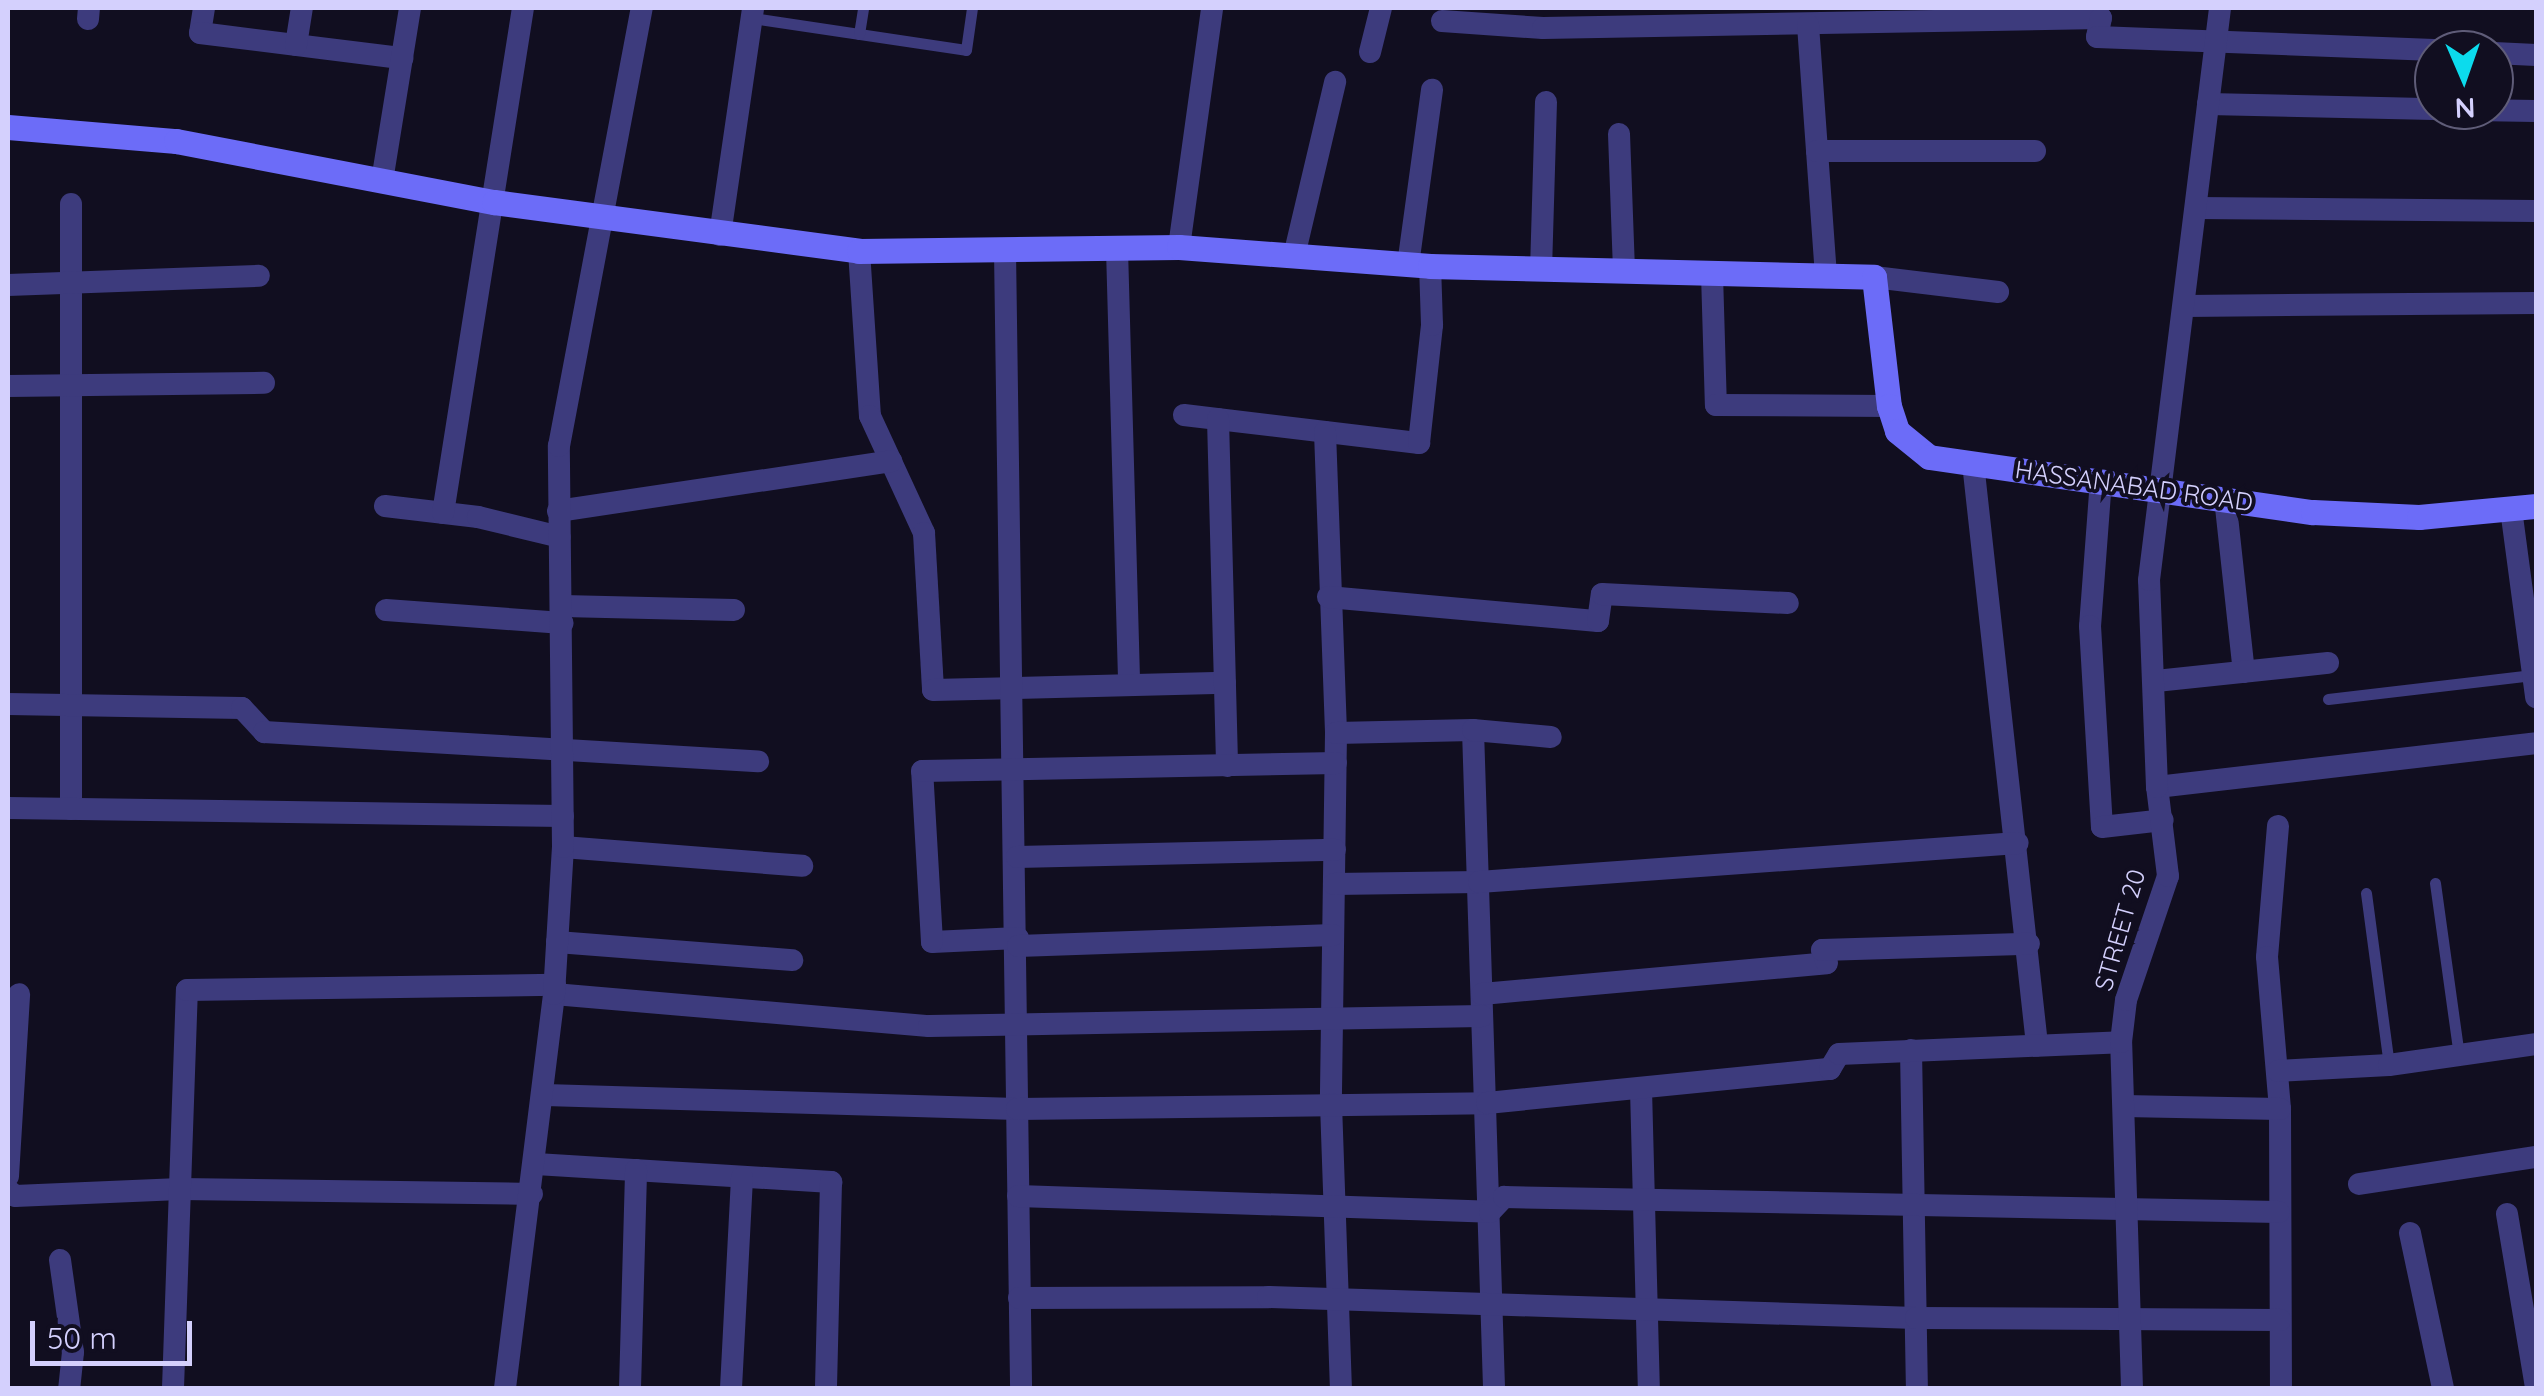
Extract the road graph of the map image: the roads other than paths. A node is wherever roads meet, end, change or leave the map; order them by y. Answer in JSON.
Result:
{"nodes":[{"id":1,"x":204,"y":8,"type":"edge"},
{"id":2,"x":302,"y":8,"type":"edge"},
{"id":3,"x":410,"y":8,"type":"edge"},
{"id":4,"x":523,"y":8,"type":"edge"},
{"id":5,"x":642,"y":8,"type":"edge"},
{"id":6,"x":863,"y":8,"type":"edge"},
{"id":7,"x":972,"y":8,"type":"edge"},
{"id":8,"x":1212,"y":8,"type":"edge"},
{"id":9,"x":1381,"y":8,"type":"edge"},
{"id":10,"x":2220,"y":8,"type":"edge"},
{"id":11,"x":752,"y":13,"type":"edge"},
{"id":12,"x":2047,"y":13,"type":"edge"},
{"id":13,"x":1969,"y":14,"type":"edge"},
{"id":14,"x":1674,"y":17,"type":"edge"},
{"id":15,"x":1442,"y":21,"type":"dead end"},
{"id":16,"x":1808,"y":25,"type":"junction"},
{"id":17,"x":859,"y":34,"type":"junction"},
{"id":18,"x":2216,"y":40,"type":"junction"},
{"id":19,"x":296,"y":45,"type":"junction"},
{"id":20,"x":2414,"y":49,"type":"edge"},
{"id":21,"x":1370,"y":52,"type":"dead end"},
{"id":22,"x":402,"y":58,"type":"junction"},
{"id":23,"x":1336,"y":82,"type":"dead end"},
{"id":24,"x":1432,"y":90,"type":"dead end"},
{"id":25,"x":1546,"y":102,"type":"dead end"},
{"id":26,"x":2208,"y":104,"type":"junction"},
{"id":27,"x":2414,"y":109,"type":"edge"},
{"id":28,"x":8,"y":127,"type":"edge"},
{"id":29,"x":1619,"y":134,"type":"dead end"},
{"id":30,"x":1817,"y":151,"type":"junction"},
{"id":31,"x":2035,"y":151,"type":"dead end"},
{"id":32,"x":382,"y":181,"type":"junction"},
{"id":33,"x":494,"y":202,"type":"junction"},
{"id":34,"x":71,"y":204,"type":"dead end"},
{"id":35,"x":2196,"y":208,"type":"junction"},
{"id":36,"x":2536,"y":212,"type":"edge"},
{"id":37,"x":604,"y":219,"type":"junction"},
{"id":38,"x":720,"y":234,"type":"junction"},
{"id":39,"x":1117,"y":248,"type":"junction"},
{"id":40,"x":1178,"y":248,"type":"junction"},
{"id":41,"x":1005,"y":251,"type":"junction"},
{"id":42,"x":859,"y":252,"type":"junction"},
{"id":43,"x":1294,"y":256,"type":"junction"},
{"id":44,"x":1419,"y":266,"type":"junction"},
{"id":45,"x":1541,"y":270,"type":"junction"},
{"id":46,"x":1624,"y":272,"type":"junction"},
{"id":47,"x":1712,"y":274,"type":"junction"},
{"id":48,"x":259,"y":276,"type":"dead end"},
{"id":49,"x":1826,"y":276,"type":"junction"},
{"id":50,"x":1874,"y":277,"type":"junction"},
{"id":51,"x":71,"y":283,"type":"junction"},
{"id":52,"x":8,"y":285,"type":"edge"},
{"id":53,"x":1998,"y":292,"type":"dead end"},
{"id":54,"x":2536,"y":303,"type":"edge"},
{"id":55,"x":2185,"y":306,"type":"junction"},
{"id":56,"x":264,"y":384,"type":"dead end"},
{"id":57,"x":72,"y":385,"type":"junction"},
{"id":58,"x":8,"y":386,"type":"edge"},
{"id":59,"x":1889,"y":406,"type":"junction"},
{"id":60,"x":1184,"y":415,"type":"dead end"},
{"id":61,"x":1218,"y":419,"type":"junction"},
{"id":62,"x":1325,"y":432,"type":"junction"},
{"id":63,"x":891,"y":462,"type":"junction"},
{"id":64,"x":1973,"y":463,"type":"junction"},
{"id":65,"x":2101,"y":480,"type":"junction"},
{"id":66,"x":2165,"y":488,"type":"junction"},
{"id":67,"x":2225,"y":498,"type":"junction"},
{"id":68,"x":385,"y":506,"type":"dead end"},
{"id":69,"x":2524,"y":507,"type":"edge"},
{"id":70,"x":558,"y":511,"type":"junction"},
{"id":71,"x":443,"y":512,"type":"junction"},
{"id":72,"x":560,"y":537,"type":"junction"},
{"id":73,"x":1328,"y":598,"type":"junction"},
{"id":74,"x":1788,"y":604,"type":"dead end"},
{"id":75,"x":386,"y":610,"type":"dead end"},
{"id":76,"x":734,"y":610,"type":"dead end"},
{"id":77,"x":563,"y":614,"type":"junction"},
{"id":78,"x":2328,"y":662,"type":"dead end"},
{"id":79,"x":2244,"y":672,"type":"junction"},
{"id":80,"x":2156,"y":681,"type":"junction"},
{"id":81,"x":1225,"y":683,"type":"junction"},
{"id":82,"x":1129,"y":685,"type":"junction"},
{"id":83,"x":2535,"y":686,"type":"edge"},
{"id":84,"x":1014,"y":688,"type":"junction"},
{"id":85,"x":2328,"y":699,"type":"dead end"},
{"id":86,"x":8,"y":704,"type":"edge"},
{"id":87,"x":74,"y":705,"type":"junction"},
{"id":88,"x":1473,"y":730,"type":"junction"},
{"id":89,"x":1336,"y":732,"type":"junction"},
{"id":90,"x":1552,"y":737,"type":"dead end"},
{"id":91,"x":2536,"y":743,"type":"edge"},
{"id":92,"x":563,"y":745,"type":"junction"},
{"id":93,"x":758,"y":761,"type":"dead end"},
{"id":94,"x":1336,"y":763,"type":"junction"},
{"id":95,"x":1227,"y":766,"type":"junction"},
{"id":96,"x":1016,"y":770,"type":"junction"},
{"id":97,"x":2157,"y":787,"type":"junction"},
{"id":98,"x":8,"y":808,"type":"edge"},
{"id":99,"x":72,"y":809,"type":"junction"},
{"id":100,"x":563,"y":816,"type":"junction"},
{"id":101,"x":2163,"y":820,"type":"junction"},
{"id":102,"x":2278,"y":826,"type":"dead end"},
{"id":103,"x":2018,"y":843,"type":"junction"},
{"id":104,"x":563,"y":847,"type":"junction"},
{"id":105,"x":1335,"y":850,"type":"junction"},
{"id":106,"x":1017,"y":858,"type":"junction"},
{"id":107,"x":802,"y":866,"type":"dead end"},
{"id":108,"x":1478,"y":882,"type":"junction"},
{"id":109,"x":2435,"y":883,"type":"dead end"},
{"id":110,"x":1334,"y":884,"type":"junction"},
{"id":111,"x":2366,"y":892,"type":"dead end"},
{"id":112,"x":1333,"y":935,"type":"junction"},
{"id":113,"x":557,"y":942,"type":"junction"},
{"id":114,"x":1018,"y":942,"type":"junction"},
{"id":115,"x":2029,"y":944,"type":"junction"},
{"id":116,"x":792,"y":960,"type":"dead end"},
{"id":117,"x":555,"y":989,"type":"junction"},
{"id":118,"x":19,"y":994,"type":"dead end"},
{"id":119,"x":1482,"y":1005,"type":"junction"},
{"id":120,"x":1332,"y":1015,"type":"junction"},
{"id":121,"x":1019,"y":1024,"type":"junction"},
{"id":122,"x":2121,"y":1042,"type":"junction"},
{"id":123,"x":2536,"y":1044,"type":"edge"},
{"id":124,"x":2038,"y":1045,"type":"junction"},
{"id":125,"x":1911,"y":1050,"type":"junction"},
{"id":126,"x":2459,"y":1055,"type":"junction"},
{"id":127,"x":2389,"y":1066,"type":"junction"},
{"id":128,"x":2278,"y":1071,"type":"junction"},
{"id":129,"x":1641,"y":1089,"type":"junction"},
{"id":130,"x":545,"y":1095,"type":"junction"},
{"id":131,"x":1487,"y":1103,"type":"junction"},
{"id":132,"x":1331,"y":1104,"type":"junction"},
{"id":133,"x":2124,"y":1106,"type":"junction"},
{"id":134,"x":2280,"y":1108,"type":"junction"},
{"id":135,"x":1018,"y":1109,"type":"junction"},
{"id":136,"x":9,"y":1129,"type":"edge"},
{"id":137,"x":2536,"y":1157,"type":"edge"},
{"id":138,"x":536,"y":1164,"type":"junction"},
{"id":139,"x":636,"y":1170,"type":"junction"},
{"id":140,"x":8,"y":1176,"type":"edge"},
{"id":141,"x":742,"y":1177,"type":"junction"},
{"id":142,"x":2359,"y":1184,"type":"dead end"},
{"id":143,"x":180,"y":1189,"type":"junction"},
{"id":144,"x":8,"y":1190,"type":"edge"},
{"id":145,"x":532,"y":1194,"type":"junction"},
{"id":146,"x":1018,"y":1196,"type":"junction"},
{"id":147,"x":1644,"y":1198,"type":"junction"},
{"id":148,"x":1915,"y":1205,"type":"junction"},
{"id":149,"x":1333,"y":1207,"type":"junction"},
{"id":150,"x":2128,"y":1207,"type":"junction"},
{"id":151,"x":1490,"y":1212,"type":"junction"},
{"id":152,"x":2279,"y":1212,"type":"junction"},
{"id":153,"x":2507,"y":1214,"type":"dead end"},
{"id":154,"x":2410,"y":1232,"type":"dead end"},
{"id":155,"x":60,"y":1260,"type":"dead end"},
{"id":156,"x":1019,"y":1298,"type":"junction"},
{"id":157,"x":1336,"y":1302,"type":"junction"},
{"id":158,"x":1492,"y":1306,"type":"junction"},
{"id":159,"x":1648,"y":1310,"type":"junction"},
{"id":160,"x":1916,"y":1318,"type":"junction"},
{"id":161,"x":2133,"y":1319,"type":"junction"},
{"id":162,"x":2280,"y":1320,"type":"junction"},
{"id":163,"x":69,"y":1388,"type":"edge"},
{"id":164,"x":173,"y":1388,"type":"edge"},
{"id":165,"x":505,"y":1388,"type":"edge"},
{"id":166,"x":630,"y":1388,"type":"edge"},
{"id":167,"x":730,"y":1388,"type":"edge"},
{"id":168,"x":826,"y":1388,"type":"edge"},
{"id":169,"x":1020,"y":1388,"type":"edge"},
{"id":170,"x":1341,"y":1388,"type":"edge"},
{"id":171,"x":1494,"y":1388,"type":"edge"},
{"id":172,"x":1650,"y":1388,"type":"edge"},
{"id":173,"x":1918,"y":1388,"type":"edge"},
{"id":174,"x":2132,"y":1388,"type":"edge"},
{"id":175,"x":2281,"y":1388,"type":"edge"},
{"id":176,"x":2442,"y":1388,"type":"edge"},
{"id":177,"x":2536,"y":1388,"type":"edge"}],
"edges":[{"from":1,"to":19,"type":"street"},
{"from":2,"to":19,"type":"street"},
{"from":3,"to":22,"type":"street"},
{"from":4,"to":33,"type":"street"},
{"from":5,"to":37,"type":"street"},
{"from":6,"to":17,"type":"lane"},
{"from":7,"to":17,"type":"lane"},
{"from":8,"to":40,"type":"street"},
{"from":9,"to":21,"type":"street"},
{"from":10,"to":18,"type":"street","name":"STREET 20"},
{"from":11,"to":17,"type":"lane"},
{"from":11,"to":38,"type":"street"},
{"from":12,"to":13,"type":"street"},
{"from":12,"to":18,"type":"street"},
{"from":13,"to":16,"type":"street"},
{"from":14,"to":15,"type":"street"},
{"from":14,"to":16,"type":"street"},
{"from":16,"to":30,"type":"street"},
{"from":18,"to":20,"type":"street"},
{"from":18,"to":26,"type":"street","name":"STREET 20"},
{"from":19,"to":22,"type":"street"},
{"from":22,"to":32,"type":"street"},
{"from":23,"to":43,"type":"street"},
{"from":24,"to":44,"type":"street"},
{"from":25,"to":45,"type":"street"},
{"from":26,"to":27,"type":"street"},
{"from":26,"to":35,"type":"street","name":"STREET 20"},
{"from":28,"to":32,"type":"street"},
{"from":29,"to":46,"type":"street"},
{"from":30,"to":31,"type":"street"},
{"from":30,"to":49,"type":"street"},
{"from":32,"to":33,"type":"street"},
{"from":33,"to":37,"type":"street"},
{"from":33,"to":71,"type":"street"},
{"from":34,"to":51,"type":"street"},
{"from":35,"to":36,"type":"street"},
{"from":35,"to":55,"type":"street","name":"STREET 20"},
{"from":37,"to":38,"type":"street"},
{"from":37,"to":70,"type":"street"},
{"from":38,"to":42,"type":"street"},
{"from":39,"to":40,"type":"street"},
{"from":39,"to":41,"type":"street"},
{"from":39,"to":82,"type":"street"},
{"from":40,"to":43,"type":"street"},
{"from":41,"to":42,"type":"street"},
{"from":41,"to":84,"type":"street"},
{"from":42,"to":63,"type":"street"},
{"from":43,"to":44,"type":"street"},
{"from":44,"to":45,"type":"street"},
{"from":44,"to":62,"type":"street"},
{"from":45,"to":46,"type":"street"},
{"from":46,"to":47,"type":"street"},
{"from":47,"to":49,"type":"street"},
{"from":47,"to":59,"type":"street"},
{"from":48,"to":51,"type":"street"},
{"from":49,"to":50,"type":"street"},
{"from":50,"to":53,"type":"street"},
{"from":50,"to":59,"type":"street","name":"HASSANABAD ROAD"},
{"from":51,"to":52,"type":"street"},
{"from":51,"to":57,"type":"street"},
{"from":54,"to":55,"type":"street"},
{"from":55,"to":66,"type":"street","name":"STREET 20"},
{"from":56,"to":57,"type":"street"},
{"from":57,"to":58,"type":"street"},
{"from":57,"to":87,"type":"street"},
{"from":59,"to":64,"type":"street","name":"HASSANABAD ROAD"},
{"from":60,"to":61,"type":"street"},
{"from":61,"to":62,"type":"street"},
{"from":61,"to":81,"type":"street"},
{"from":62,"to":73,"type":"street"},
{"from":63,"to":70,"type":"street"},
{"from":63,"to":84,"type":"street"},
{"from":64,"to":65,"type":"street","name":"HASSANABAD ROAD"},
{"from":64,"to":103,"type":"street"},
{"from":65,"to":66,"type":"street","name":"HASSANABAD ROAD"},
{"from":65,"to":101,"type":"street"},
{"from":66,"to":67,"type":"street","name":"HASSANABAD ROAD"},
{"from":66,"to":80,"type":"street","name":"STREET 20"},
{"from":67,"to":69,"type":"street","name":"HASSANABAD ROAD"},
{"from":67,"to":79,"type":"street"},
{"from":68,"to":71,"type":"street"},
{"from":69,"to":83,"type":"street"},
{"from":70,"to":72,"type":"street"},
{"from":71,"to":72,"type":"street"},
{"from":72,"to":77,"type":"street"},
{"from":73,"to":74,"type":"street"},
{"from":73,"to":89,"type":"street"},
{"from":75,"to":77,"type":"street"},
{"from":76,"to":77,"type":"street"},
{"from":77,"to":92,"type":"street"},
{"from":78,"to":79,"type":"street"},
{"from":79,"to":80,"type":"street"},
{"from":80,"to":97,"type":"street","name":"STREET 20"},
{"from":81,"to":82,"type":"street"},
{"from":81,"to":95,"type":"street"},
{"from":82,"to":84,"type":"street"},
{"from":83,"to":85,"type":"lane"},
{"from":84,"to":96,"type":"street"},
{"from":86,"to":87,"type":"street"},
{"from":87,"to":92,"type":"street"},
{"from":87,"to":99,"type":"street"},
{"from":88,"to":89,"type":"street"},
{"from":88,"to":90,"type":"street"},
{"from":88,"to":108,"type":"street"},
{"from":89,"to":94,"type":"street"},
{"from":91,"to":97,"type":"street"},
{"from":92,"to":93,"type":"street"},
{"from":92,"to":100,"type":"street"},
{"from":94,"to":95,"type":"street"},
{"from":94,"to":105,"type":"street"},
{"from":95,"to":96,"type":"street"},
{"from":96,"to":106,"type":"street"},
{"from":96,"to":114,"type":"street"},
{"from":97,"to":101,"type":"street","name":"STREET 20"},
{"from":98,"to":99,"type":"street"},
{"from":99,"to":100,"type":"street"},
{"from":100,"to":104,"type":"street"},
{"from":101,"to":122,"type":"street","name":"STREET 20"},
{"from":102,"to":128,"type":"street"},
{"from":103,"to":108,"type":"street"},
{"from":103,"to":115,"type":"street"},
{"from":104,"to":107,"type":"street"},
{"from":104,"to":113,"type":"street"},
{"from":105,"to":106,"type":"street"},
{"from":105,"to":110,"type":"street"},
{"from":106,"to":114,"type":"street"},
{"from":108,"to":110,"type":"street"},
{"from":108,"to":119,"type":"street"},
{"from":109,"to":126,"type":"lane"},
{"from":110,"to":112,"type":"street"},
{"from":111,"to":127,"type":"lane"},
{"from":112,"to":114,"type":"street"},
{"from":112,"to":120,"type":"street"},
{"from":113,"to":116,"type":"street"},
{"from":113,"to":117,"type":"street"},
{"from":114,"to":121,"type":"street"},
{"from":115,"to":119,"type":"street"},
{"from":115,"to":124,"type":"street"},
{"from":117,"to":121,"type":"street"},
{"from":117,"to":130,"type":"street"},
{"from":117,"to":143,"type":"street"},
{"from":118,"to":136,"type":"street"},
{"from":119,"to":120,"type":"street"},
{"from":119,"to":131,"type":"street"},
{"from":120,"to":121,"type":"street"},
{"from":120,"to":132,"type":"street"},
{"from":121,"to":135,"type":"street"},
{"from":122,"to":124,"type":"street"},
{"from":122,"to":133,"type":"street","name":"STREET 20"},
{"from":123,"to":126,"type":"street"},
{"from":124,"to":125,"type":"street"},
{"from":125,"to":129,"type":"street"},
{"from":125,"to":148,"type":"street"},
{"from":126,"to":127,"type":"street"},
{"from":127,"to":128,"type":"street"},
{"from":128,"to":134,"type":"street"},
{"from":129,"to":131,"type":"street"},
{"from":129,"to":147,"type":"street"},
{"from":130,"to":135,"type":"street"},
{"from":130,"to":138,"type":"street"},
{"from":131,"to":132,"type":"street"},
{"from":131,"to":151,"type":"street"},
{"from":132,"to":135,"type":"street"},
{"from":132,"to":149,"type":"street"},
{"from":133,"to":134,"type":"street"},
{"from":133,"to":150,"type":"street","name":"STREET 20"},
{"from":134,"to":152,"type":"street"},
{"from":135,"to":146,"type":"street"},
{"from":136,"to":140,"type":"street"},
{"from":137,"to":142,"type":"street"},
{"from":138,"to":139,"type":"street"},
{"from":138,"to":145,"type":"street"},
{"from":139,"to":141,"type":"street"},
{"from":139,"to":166,"type":"street"},
{"from":141,"to":167,"type":"street"},
{"from":141,"to":168,"type":"street"},
{"from":143,"to":144,"type":"street"},
{"from":143,"to":145,"type":"street"},
{"from":143,"to":164,"type":"street"},
{"from":145,"to":165,"type":"street"},
{"from":146,"to":149,"type":"street"},
{"from":146,"to":156,"type":"street"},
{"from":147,"to":148,"type":"street"},
{"from":147,"to":151,"type":"street"},
{"from":147,"to":159,"type":"street"},
{"from":148,"to":150,"type":"street"},
{"from":148,"to":160,"type":"street"},
{"from":149,"to":151,"type":"street"},
{"from":149,"to":157,"type":"street"},
{"from":150,"to":152,"type":"street"},
{"from":150,"to":161,"type":"street","name":"STREET 20"},
{"from":151,"to":158,"type":"street"},
{"from":152,"to":162,"type":"street"},
{"from":153,"to":177,"type":"street"},
{"from":154,"to":176,"type":"street"},
{"from":155,"to":163,"type":"street"},
{"from":156,"to":157,"type":"street"},
{"from":156,"to":169,"type":"street"},
{"from":157,"to":158,"type":"street"},
{"from":157,"to":170,"type":"street"},
{"from":158,"to":159,"type":"street"},
{"from":158,"to":171,"type":"street"},
{"from":159,"to":160,"type":"street"},
{"from":159,"to":172,"type":"street"},
{"from":160,"to":161,"type":"street"},
{"from":160,"to":173,"type":"street"},
{"from":161,"to":162,"type":"street"},
{"from":161,"to":174,"type":"street","name":"STREET 20"},
{"from":162,"to":175,"type":"street"}]}
